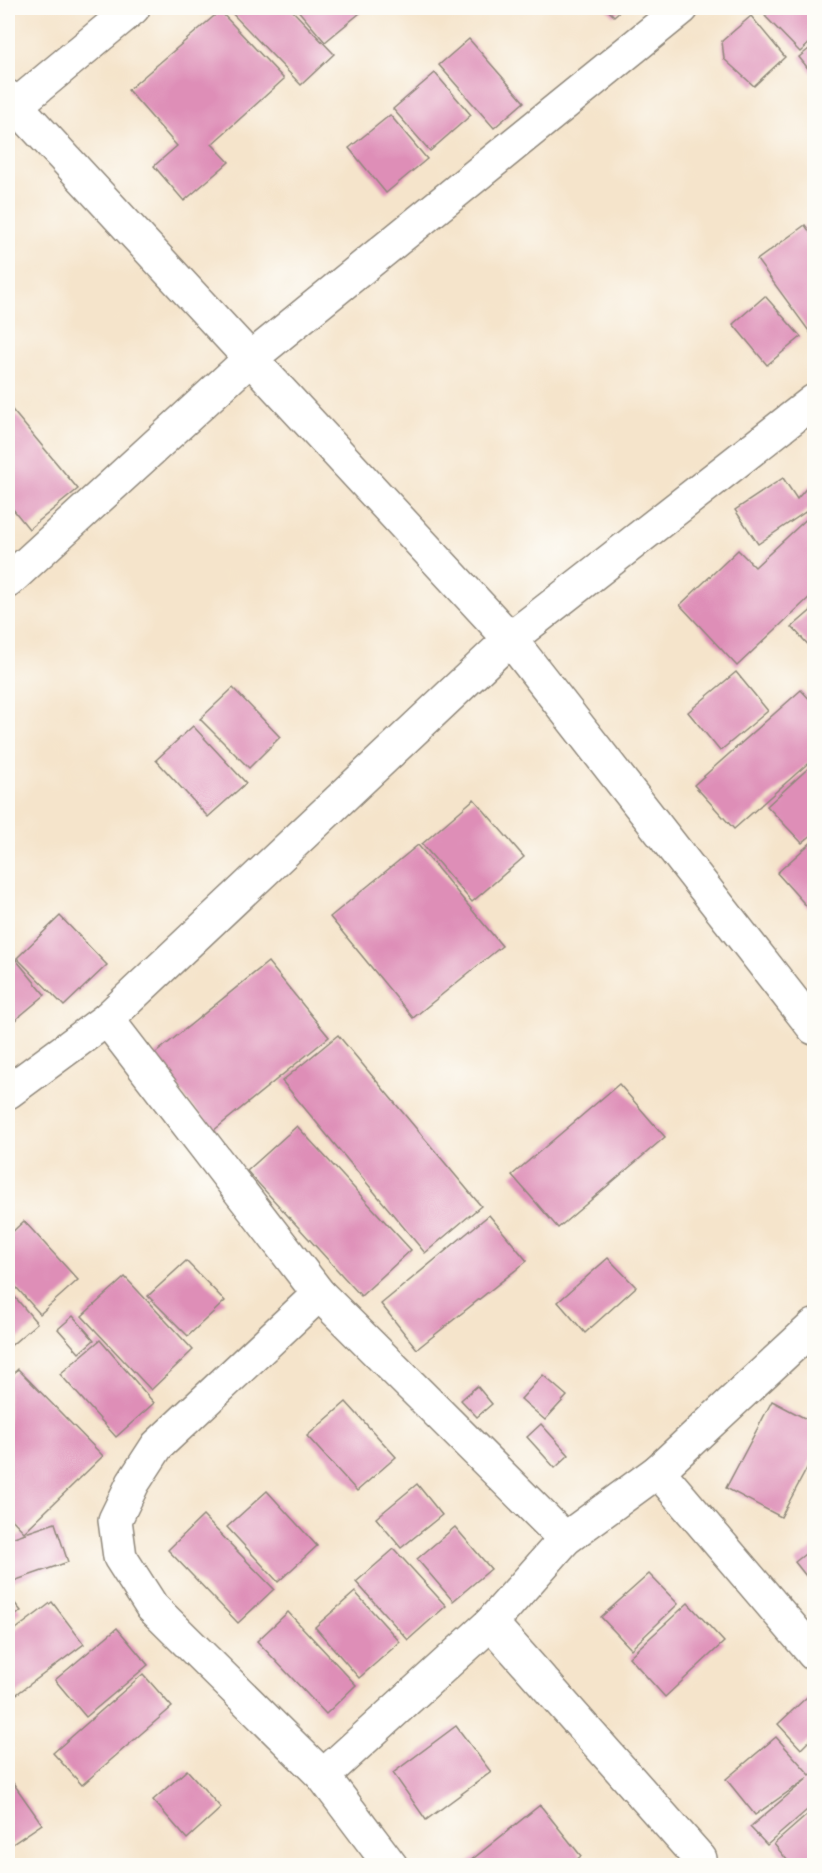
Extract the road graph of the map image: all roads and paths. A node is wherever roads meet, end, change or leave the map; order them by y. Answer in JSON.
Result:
{"nodes":[{"id":1,"x":133,"y":8,"type":"edge"},
{"id":2,"x":682,"y":8,"type":"edge"},
{"id":3,"x":10,"y":105,"type":"edge"},
{"id":4,"x":250,"y":359,"type":"junction"},
{"id":5,"x":814,"y":401,"type":"edge"},
{"id":6,"x":8,"y":581,"type":"edge"},
{"id":7,"x":510,"y":639,"type":"junction"},
{"id":8,"x":107,"y":1020,"type":"junction"},
{"id":9,"x":814,"y":1028,"type":"edge"},
{"id":10,"x":8,"y":1092,"type":"edge"},
{"id":11,"x":319,"y":1293,"type":"junction"},
{"id":12,"x":814,"y":1326,"type":"edge"},
{"id":13,"x":658,"y":1471,"type":"junction"},
{"id":14,"x":565,"y":1539,"type":"junction"},
{"id":15,"x":491,"y":1623,"type":"junction"},
{"id":16,"x":814,"y":1654,"type":"edge"},
{"id":17,"x":323,"y":1776,"type":"junction"},
{"id":18,"x":700,"y":1859,"type":"dead end"},
{"id":19,"x":391,"y":1866,"type":"edge"}],
"edges":[{"from":1,"to":3,"type":"street"},
{"from":2,"to":4,"type":"street"},
{"from":3,"to":4,"type":"street"},
{"from":4,"to":6,"type":"street"},
{"from":4,"to":7,"type":"street"},
{"from":5,"to":7,"type":"street"},
{"from":7,"to":8,"type":"street"},
{"from":7,"to":9,"type":"street"},
{"from":8,"to":10,"type":"street"},
{"from":8,"to":11,"type":"street"},
{"from":11,"to":14,"type":"street"},
{"from":11,"to":17,"type":"street"},
{"from":12,"to":13,"type":"street"},
{"from":13,"to":14,"type":"street"},
{"from":13,"to":16,"type":"street"},
{"from":14,"to":15,"type":"street"},
{"from":15,"to":17,"type":"street"},
{"from":15,"to":18,"type":"street"},
{"from":17,"to":19,"type":"street"}]}
